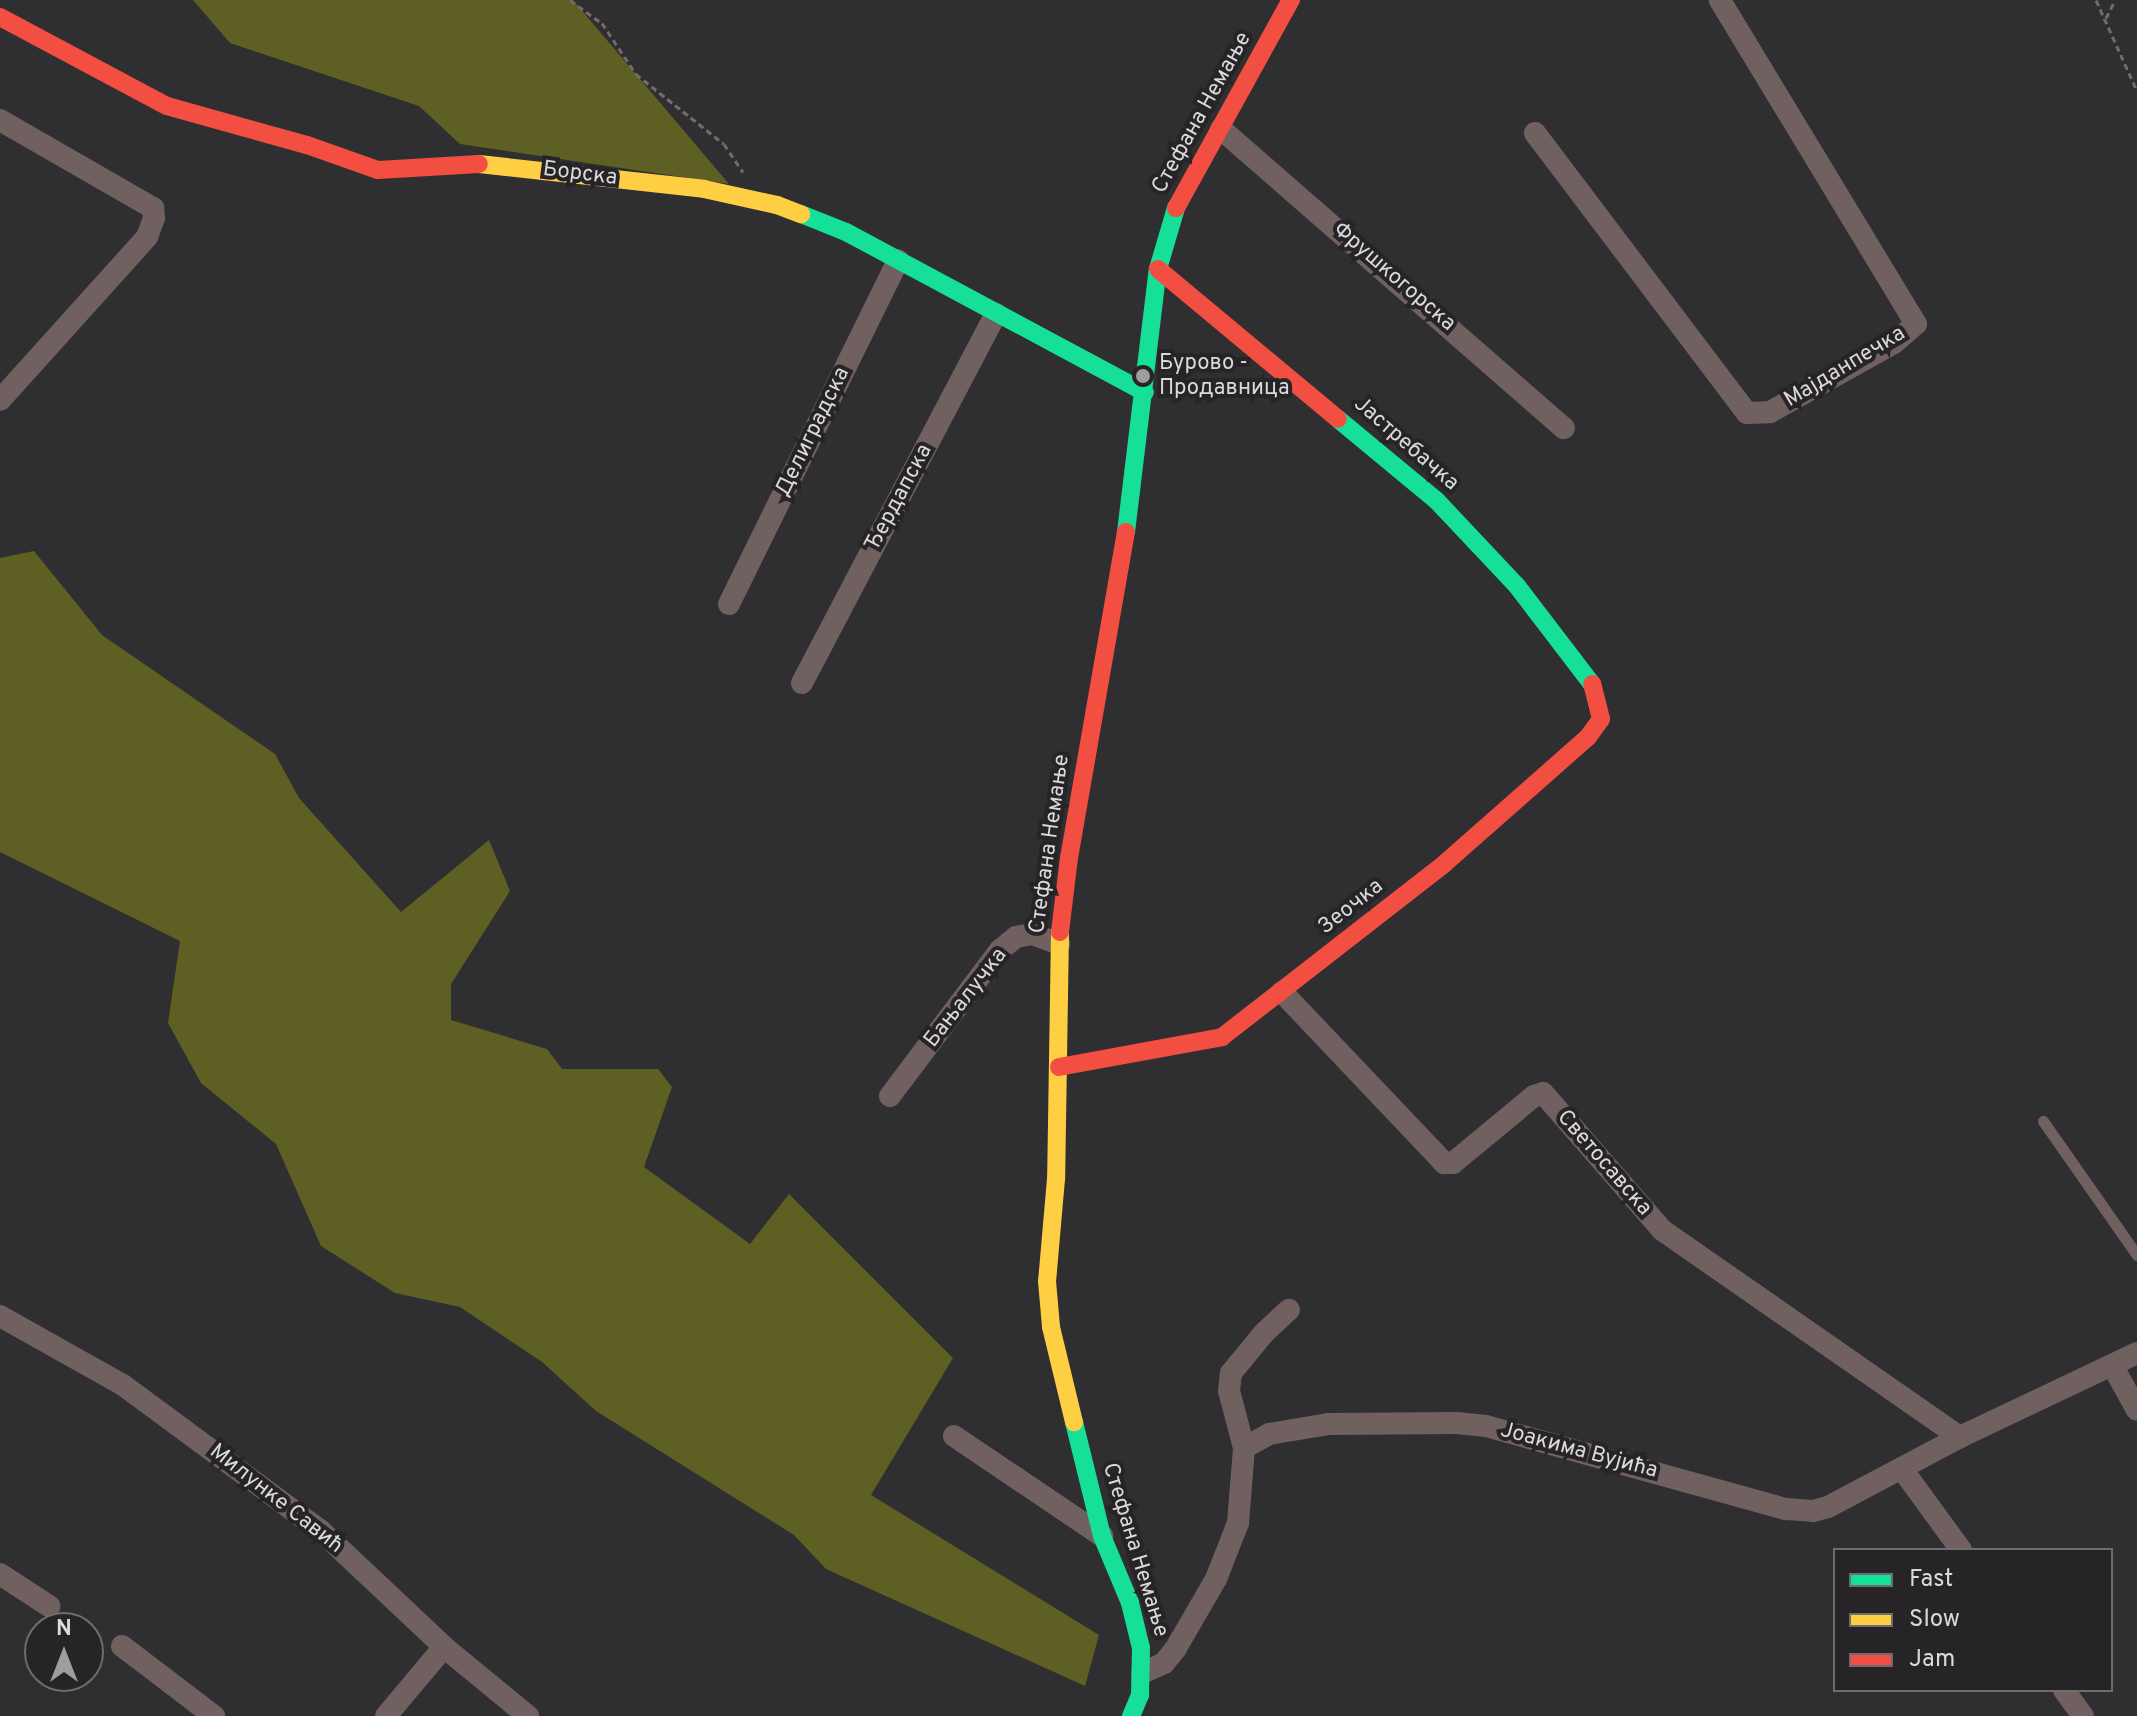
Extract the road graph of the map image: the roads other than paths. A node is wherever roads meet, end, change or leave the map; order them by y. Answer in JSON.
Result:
{"nodes":[{"id":1,"x":1291,"y":0,"type":"edge"},
{"id":2,"x":1720,"y":0,"type":"edge"},
{"id":3,"x":0,"y":17,"type":"edge"},
{"id":4,"x":0,"y":120,"type":"edge"},
{"id":5,"x":1221,"y":129,"type":"junction"},
{"id":6,"x":1535,"y":133,"type":"dead end"},
{"id":7,"x":898,"y":260,"type":"junction"},
{"id":8,"x":1158,"y":269,"type":"junction"},
{"id":9,"x":996,"y":314,"type":"junction"},
{"id":10,"x":1145,"y":392,"type":"junction"},
{"id":11,"x":0,"y":400,"type":"edge"},
{"id":12,"x":1564,"y":428,"type":"dead end"},
{"id":13,"x":729,"y":604,"type":"dead end"},
{"id":14,"x":802,"y":683,"type":"dead end"},
{"id":15,"x":1594,"y":686,"type":"joint"},
{"id":16,"x":1059,"y":944,"type":"junction"},
{"id":17,"x":1282,"y":992,"type":"junction"},
{"id":18,"x":1059,"y":1067,"type":"junction"},
{"id":19,"x":890,"y":1096,"type":"dead end"},
{"id":20,"x":2043,"y":1121,"type":"dead end"},
{"id":21,"x":2137,"y":1255,"type":"edge"},
{"id":22,"x":1289,"y":1310,"type":"dead end"},
{"id":23,"x":0,"y":1316,"type":"edge"},
{"id":24,"x":2137,"y":1353,"type":"edge"},
{"id":25,"x":2112,"y":1365,"type":"junction"},
{"id":26,"x":2137,"y":1410,"type":"edge"},
{"id":27,"x":954,"y":1436,"type":"dead end"},
{"id":28,"x":1960,"y":1437,"type":"junction"},
{"id":29,"x":1244,"y":1448,"type":"junction"},
{"id":30,"x":1902,"y":1469,"type":"junction"},
{"id":31,"x":1102,"y":1536,"type":"junction"},
{"id":32,"x":1960,"y":1548,"type":"edge"},
{"id":33,"x":0,"y":1574,"type":"edge"},
{"id":34,"x":49,"y":1606,"type":"dead end"},
{"id":35,"x":122,"y":1646,"type":"dead end"},
{"id":36,"x":444,"y":1647,"type":"junction"},
{"id":37,"x":1142,"y":1673,"type":"junction"},
{"id":38,"x":2065,"y":1692,"type":"edge"},
{"id":39,"x":1140,"y":1713,"type":"edge"},
{"id":40,"x":214,"y":1716,"type":"edge"},
{"id":41,"x":386,"y":1716,"type":"edge"},
{"id":42,"x":528,"y":1716,"type":"edge"},
{"id":43,"x":2083,"y":1716,"type":"edge"}],
"edges":[{"from":1,"to":5,"type":"street","name":"Стефана Немање"},
{"from":2,"to":6,"type":"street","name":"Мајданпечка"},
{"from":3,"to":7,"type":"street","name":"Борска"},
{"from":4,"to":11,"type":"street"},
{"from":5,"to":8,"type":"street","name":"Стефана Немање"},
{"from":5,"to":12,"type":"street","name":"Фрушкогорска"},
{"from":7,"to":9,"type":"street","name":"Борска"},
{"from":7,"to":13,"type":"street","name":"Делиградска"},
{"from":8,"to":10,"type":"street","name":"Стефана Немање"},
{"from":8,"to":15,"type":"street","name":"Јастребачка"},
{"from":9,"to":10,"type":"street","name":"Борска"},
{"from":9,"to":14,"type":"street","name":"Ђердапска"},
{"from":10,"to":16,"type":"street","name":"Стефана Немање"},
{"from":15,"to":17,"type":"street","name":"Зеочка"},
{"from":16,"to":18,"type":"street","name":"Стефана Немање"},
{"from":16,"to":19,"type":"street","name":"Бањалучка"},
{"from":17,"to":18,"type":"street","name":"Зеочка"},
{"from":17,"to":28,"type":"street","name":"Светосавска"},
{"from":18,"to":31,"type":"street","name":"Стефана Немање"},
{"from":20,"to":21,"type":"lane"},
{"from":22,"to":29,"type":"street"},
{"from":23,"to":36,"type":"street","name":"Милунке Савић"},
{"from":24,"to":25,"type":"street","name":"Јоакима Вујића"},
{"from":25,"to":26,"type":"street"},
{"from":25,"to":28,"type":"street","name":"Јоакима Вујића"},
{"from":27,"to":31,"type":"street"},
{"from":28,"to":30,"type":"street","name":"Јоакима Вујића"},
{"from":29,"to":30,"type":"street","name":"Јоакима Вујића"},
{"from":29,"to":37,"type":"street"},
{"from":30,"to":32,"type":"street"},
{"from":31,"to":37,"type":"street","name":"Стефана Немање"},
{"from":33,"to":34,"type":"street"},
{"from":35,"to":40,"type":"street"},
{"from":36,"to":41,"type":"street"},
{"from":36,"to":42,"type":"street","name":"Милунке Савић"},
{"from":37,"to":39,"type":"street","name":"Стефана Немање"},
{"from":38,"to":43,"type":"street"}]}
